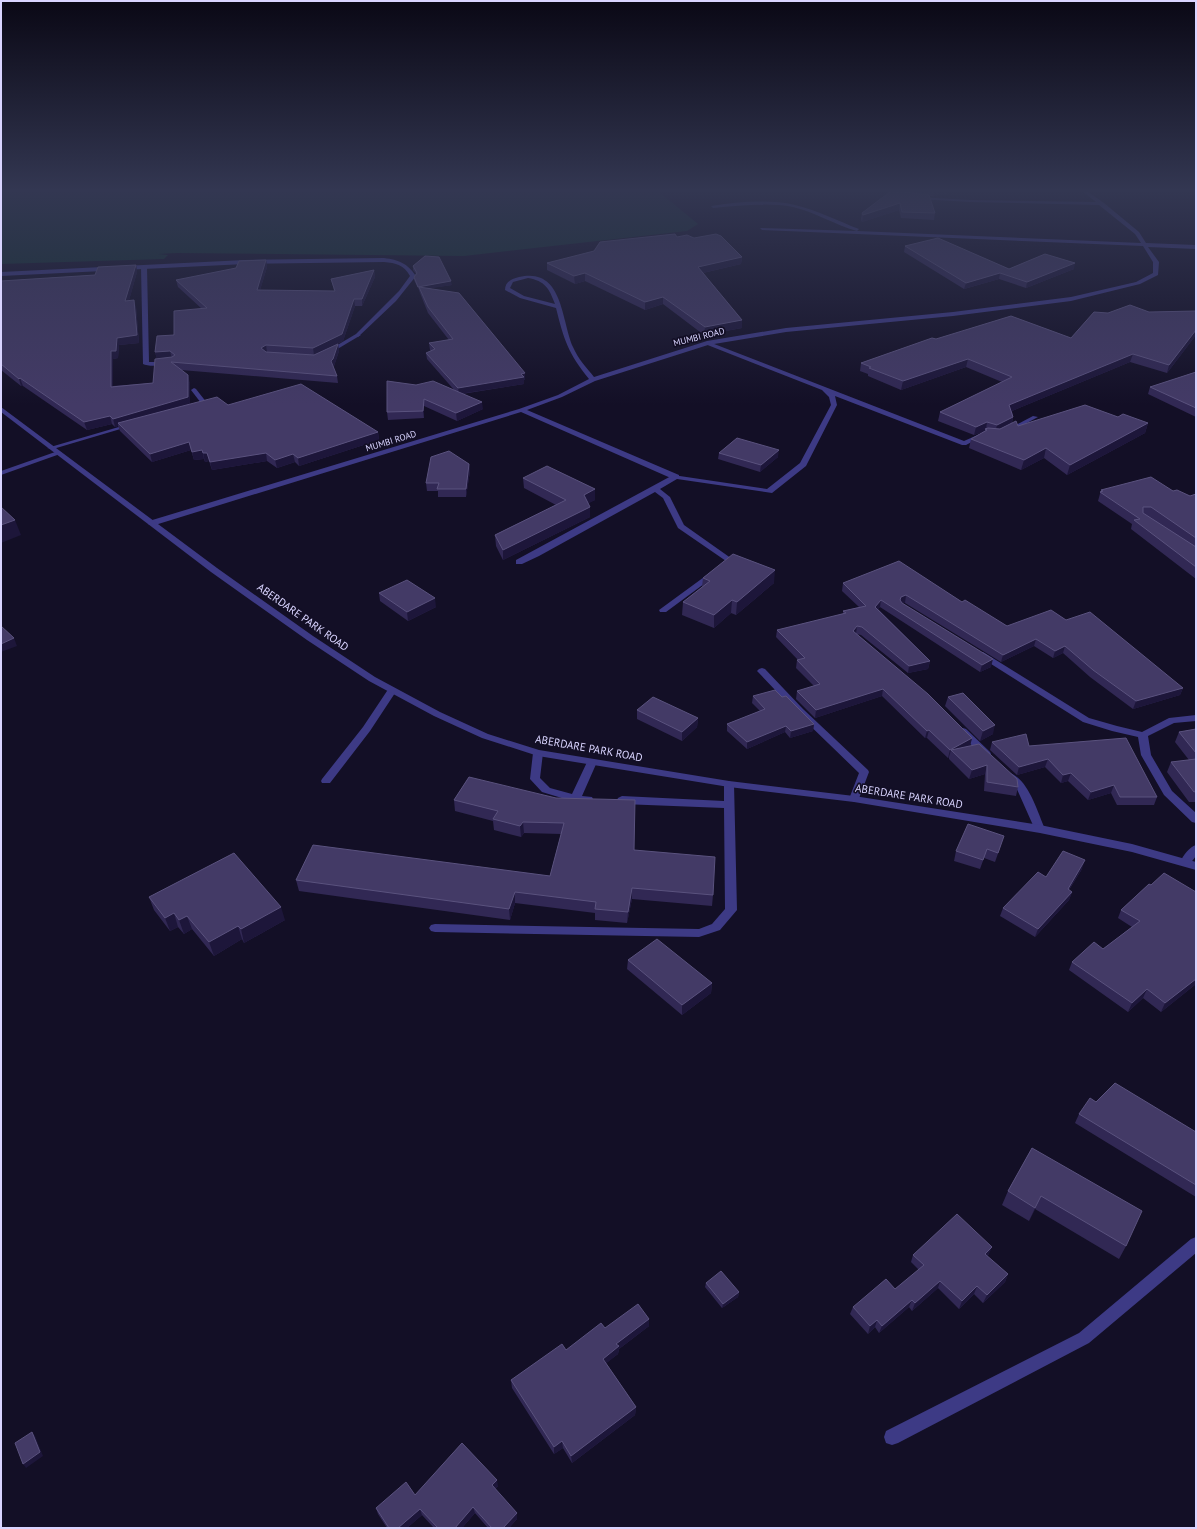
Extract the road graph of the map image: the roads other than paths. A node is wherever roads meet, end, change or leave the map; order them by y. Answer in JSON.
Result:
{"nodes":[{"id":1,"x":238,"y":262,"type":"edge"},
{"id":2,"x":400,"y":262,"type":"edge"},
{"id":3,"x":1156,"y":262,"type":"edge"},
{"id":4,"x":144,"y":267,"type":"junction"},
{"id":5,"x":1,"y":274,"type":"edge"},
{"id":6,"x":558,"y":307,"type":"junction"},
{"id":7,"x":708,"y":343,"type":"junction"},
{"id":8,"x":321,"y":356,"type":"edge"},
{"id":9,"x":172,"y":362,"type":"edge"},
{"id":10,"x":593,"y":380,"type":"junction"},
{"id":11,"x":824,"y":389,"type":"junction"},
{"id":12,"x":194,"y":390,"type":"dead end"},
{"id":13,"x":190,"y":408,"type":"edge"},
{"id":14,"x":1,"y":409,"type":"edge"},
{"id":15,"x":521,"y":410,"type":"junction"},
{"id":16,"x":1035,"y":417,"type":"dead end"},
{"id":17,"x":139,"y":423,"type":"edge"},
{"id":18,"x":1002,"y":434,"type":"edge"},
{"id":19,"x":991,"y":435,"type":"edge"},
{"id":20,"x":54,"y":451,"type":"junction"},
{"id":21,"x":1,"y":473,"type":"edge"},
{"id":22,"x":676,"y":477,"type":"junction"},
{"id":23,"x":655,"y":488,"type":"junction"},
{"id":24,"x":152,"y":523,"type":"junction"},
{"id":25,"x":519,"y":562,"type":"dead end"},
{"id":26,"x":663,"y":610,"type":"dead end"},
{"id":27,"x":975,"y":651,"type":"edge"},
{"id":28,"x":762,"y":671,"type":"dead end"},
{"id":29,"x":392,"y":690,"type":"junction"},
{"id":30,"x":1196,"y":718,"type":"edge"},
{"id":31,"x":957,"y":726,"type":"edge"},
{"id":32,"x":1143,"y":735,"type":"junction"},
{"id":33,"x":538,"y":753,"type":"junction"},
{"id":34,"x":992,"y":761,"type":"edge"},
{"id":35,"x":592,"y":762,"type":"junction"},
{"id":36,"x":1002,"y":770,"type":"edge"},
{"id":37,"x":326,"y":781,"type":"dead end"},
{"id":38,"x":730,"y":784,"type":"junction"},
{"id":39,"x":575,"y":798,"type":"junction"},
{"id":40,"x":854,"y":799,"type":"junction"},
{"id":41,"x":598,"y":800,"type":"edge"},
{"id":42,"x":614,"y":800,"type":"edge"},
{"id":43,"x":730,"y":805,"type":"junction"},
{"id":44,"x":1196,"y":819,"type":"edge"},
{"id":45,"x":1040,"y":829,"type":"junction"},
{"id":46,"x":1196,"y":849,"type":"edge"},
{"id":47,"x":1185,"y":862,"type":"junction"},
{"id":48,"x":1196,"y":866,"type":"edge"},
{"id":49,"x":435,"y":928,"type":"dead end"},
{"id":50,"x":1196,"y":1244,"type":"edge"},
{"id":51,"x":892,"y":1437,"type":"dead end"}],
"edges":[{"from":1,"to":4,"type":"street"},
{"from":2,"to":8,"type":"street"},
{"from":3,"to":7,"type":"street","name":"MUMBI ROAD"},
{"from":4,"to":5,"type":"street"},
{"from":4,"to":9,"type":"street"},
{"from":6,"to":6,"type":"street"},
{"from":6,"to":10,"type":"street"},
{"from":7,"to":10,"type":"street","name":"MUMBI ROAD"},
{"from":7,"to":11,"type":"street"},
{"from":10,"to":15,"type":"street","name":"MUMBI ROAD"},
{"from":11,"to":19,"type":"street"},
{"from":11,"to":22,"type":"street"},
{"from":12,"to":13,"type":"street"},
{"from":14,"to":20,"type":"street","name":"ABERDARE PARK ROAD"},
{"from":15,"to":22,"type":"street"},
{"from":15,"to":24,"type":"street","name":"MUMBI ROAD"},
{"from":16,"to":18,"type":"street"},
{"from":17,"to":20,"type":"street"},
{"from":20,"to":21,"type":"street"},
{"from":20,"to":24,"type":"street","name":"ABERDARE PARK ROAD"},
{"from":22,"to":23,"type":"street"},
{"from":23,"to":25,"type":"street"},
{"from":23,"to":26,"type":"street"},
{"from":24,"to":29,"type":"street","name":"ABERDARE PARK ROAD"},
{"from":27,"to":32,"type":"street"},
{"from":28,"to":40,"type":"street"},
{"from":29,"to":33,"type":"street","name":"ABERDARE PARK ROAD"},
{"from":29,"to":37,"type":"street"},
{"from":30,"to":32,"type":"street"},
{"from":31,"to":34,"type":"street"},
{"from":32,"to":44,"type":"street"},
{"from":33,"to":35,"type":"street","name":"ABERDARE PARK ROAD"},
{"from":33,"to":39,"type":"street"},
{"from":35,"to":38,"type":"street","name":"ABERDARE PARK ROAD"},
{"from":35,"to":39,"type":"street"},
{"from":36,"to":45,"type":"street"},
{"from":38,"to":40,"type":"street","name":"ABERDARE PARK ROAD"},
{"from":38,"to":43,"type":"street"},
{"from":39,"to":41,"type":"street"},
{"from":40,"to":45,"type":"street","name":"ABERDARE PARK ROAD"},
{"from":42,"to":43,"type":"street"},
{"from":43,"to":49,"type":"street"},
{"from":45,"to":47,"type":"street","name":"ABERDARE PARK ROAD"},
{"from":46,"to":47,"type":"street"},
{"from":47,"to":48,"type":"street","name":"ABERDARE PARK ROAD"},
{"from":50,"to":51,"type":"street"}]}
